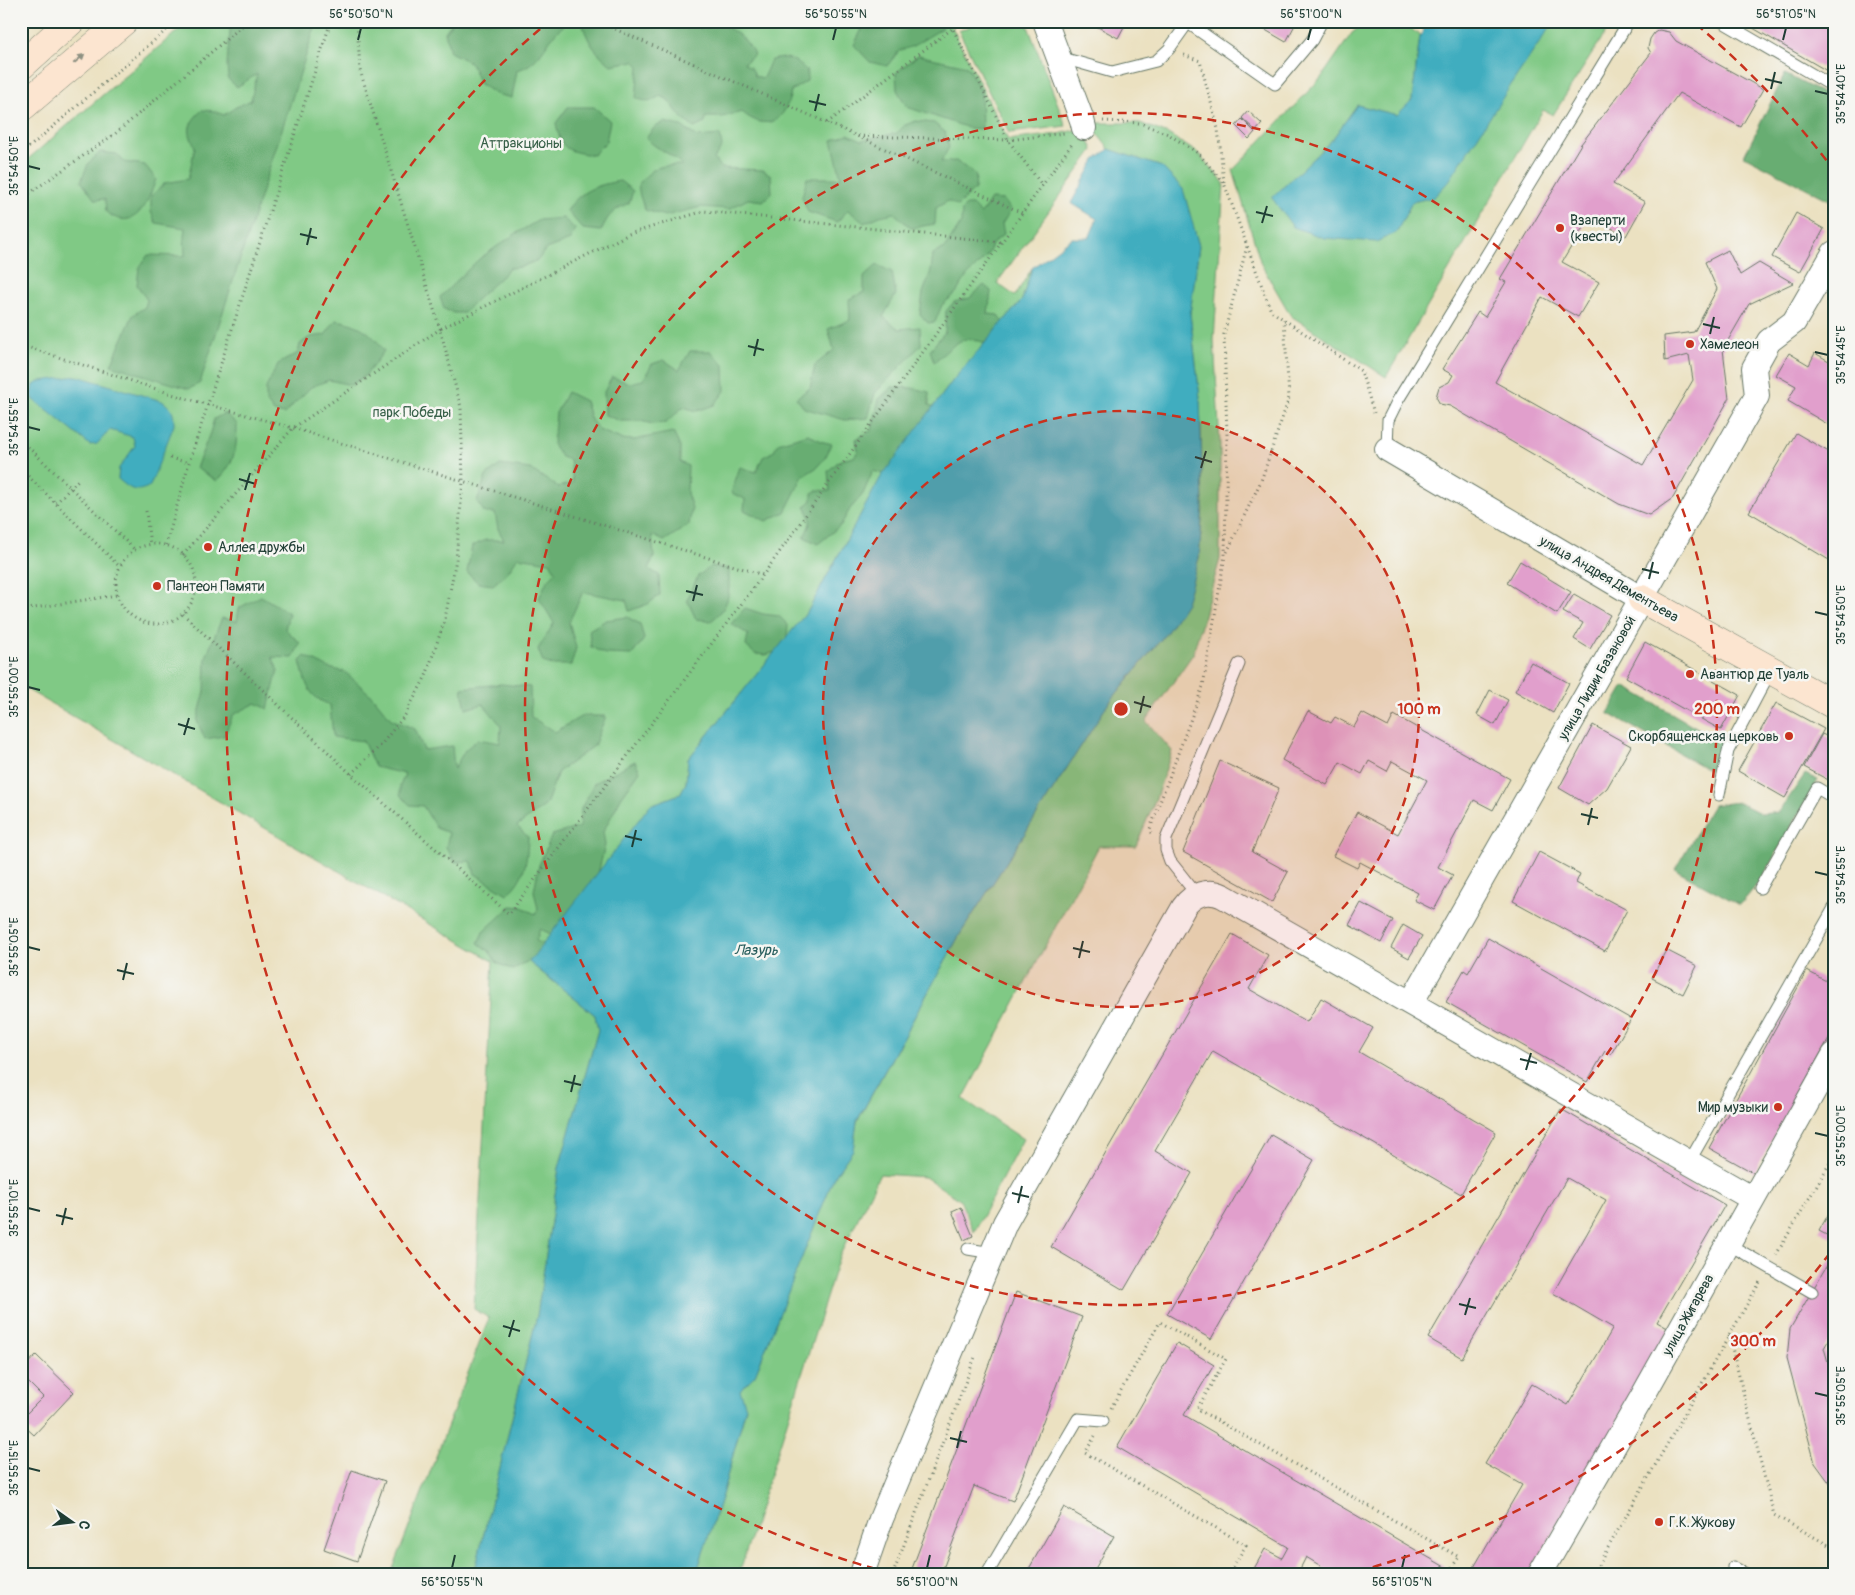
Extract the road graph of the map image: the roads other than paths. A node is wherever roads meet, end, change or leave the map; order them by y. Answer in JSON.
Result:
{"nodes":[{"id":1,"x":71,"y":21,"type":"edge"},
{"id":2,"x":124,"y":21,"type":"edge"},
{"id":3,"x":1045,"y":21,"type":"edge"},
{"id":4,"x":1322,"y":21,"type":"edge"},
{"id":5,"x":1629,"y":21,"type":"edge"},
{"id":6,"x":1721,"y":21,"type":"edge"},
{"id":7,"x":1188,"y":22,"type":"edge"},
{"id":8,"x":1059,"y":56,"type":"junction"},
{"id":9,"x":21,"y":66,"type":"edge"},
{"id":10,"x":1834,"y":87,"type":"edge"},
{"id":11,"x":42,"y":90,"type":"junction"},
{"id":12,"x":21,"y":108,"type":"edge"},
{"id":13,"x":1083,"y":124,"type":"road end"},
{"id":14,"x":1834,"y":253,"type":"edge"},
{"id":15,"x":1387,"y":449,"type":"joint"},
{"id":16,"x":1642,"y":599,"type":"junction"},
{"id":17,"x":1239,"y":664,"type":"dead end"},
{"id":18,"x":1771,"y":670,"type":"junction"},
{"id":19,"x":1834,"y":706,"type":"edge"},
{"id":20,"x":1719,"y":795,"type":"dead end"},
{"id":21,"x":1834,"y":798,"type":"edge"},
{"id":22,"x":1760,"y":888,"type":"dead end"},
{"id":23,"x":1198,"y":895,"type":"junction"},
{"id":24,"x":1834,"y":908,"type":"edge"},
{"id":25,"x":1411,"y":1003,"type":"junction"},
{"id":26,"x":1834,"y":1055,"type":"edge"},
{"id":27,"x":1689,"y":1162,"type":"junction"},
{"id":28,"x":1753,"y":1199,"type":"junction"},
{"id":29,"x":1728,"y":1244,"type":"junction"},
{"id":30,"x":968,"y":1249,"type":"dead end"},
{"id":31,"x":992,"y":1253,"type":"junction"},
{"id":32,"x":1812,"y":1292,"type":"dead end"},
{"id":33,"x":1103,"y":1422,"type":"road end"},
{"id":34,"x":1733,"y":1566,"type":"dead end"},
{"id":35,"x":862,"y":1574,"type":"edge"},
{"id":36,"x":987,"y":1574,"type":"edge"},
{"id":37,"x":1540,"y":1574,"type":"edge"},
{"id":38,"x":1746,"y":1574,"type":"edge"}],
"edges":[{"from":1,"to":9,"type":"street"},
{"from":11,"to":2,"type":"street","one_way":true},
{"from":3,"to":8,"type":"street"},
{"from":4,"to":7,"type":"lane"},
{"from":5,"to":15,"type":"lane"},
{"from":6,"to":10,"type":"lane"},
{"from":7,"to":8,"type":"lane"},
{"from":8,"to":13,"type":"street"},
{"from":9,"to":11,"type":"street"},
{"from":11,"to":12,"type":"street"},
{"from":14,"to":16,"type":"street","name":"улица Лидии Базановой"},
{"from":15,"to":16,"type":"street","name":"улица Андрея Дементьева"},
{"from":16,"to":18,"type":"street","name":"улица Андрея Дементьева"},
{"from":16,"to":25,"type":"street","name":"улица Лидии Базановой"},
{"from":17,"to":23,"type":"lane"},
{"from":18,"to":19,"type":"street","name":"улица Андрея Дементьева"},
{"from":18,"to":20,"type":"lane"},
{"from":21,"to":22,"type":"lane"},
{"from":23,"to":25,"type":"street"},
{"from":23,"to":31,"type":"street"},
{"from":24,"to":27,"type":"lane"},
{"from":25,"to":27,"type":"street"},
{"from":26,"to":28,"type":"street","name":"улица Жигарева"},
{"from":27,"to":28,"type":"street"},
{"from":28,"to":29,"type":"street","name":"улица Жигарева"},
{"from":29,"to":32,"type":"lane"},
{"from":29,"to":37,"type":"street","name":"улица Жигарева"},
{"from":30,"to":31,"type":"lane"},
{"from":31,"to":35,"type":"street"},
{"from":33,"to":36,"type":"lane"},
{"from":34,"to":38,"type":"lane"}]}
